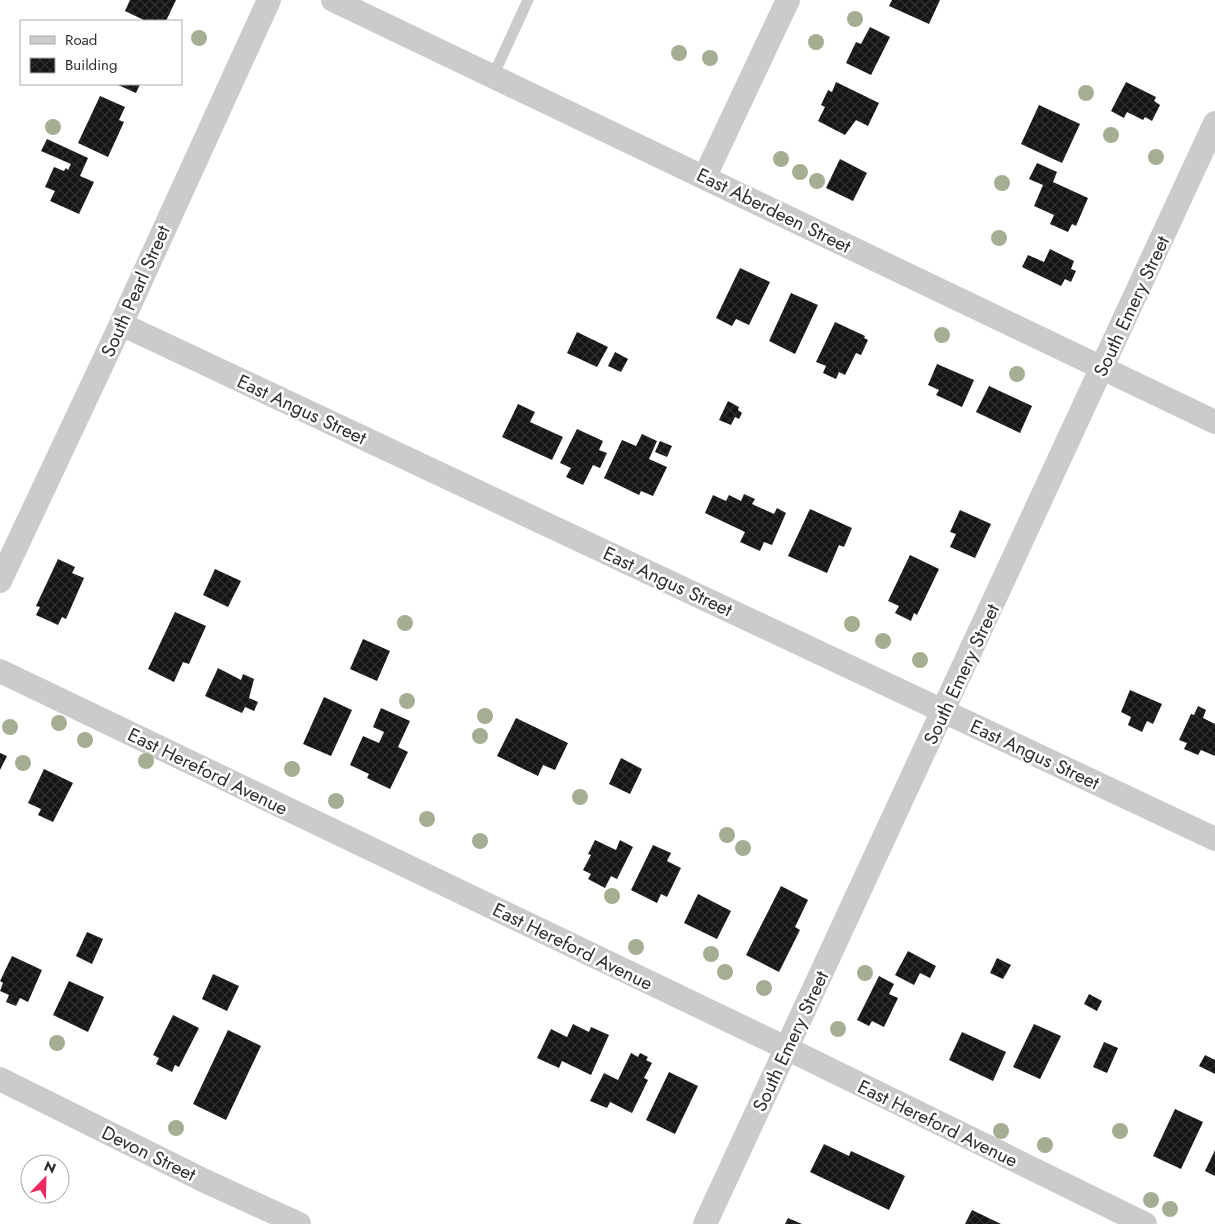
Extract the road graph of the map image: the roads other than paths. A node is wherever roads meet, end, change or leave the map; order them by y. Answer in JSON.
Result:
{"nodes":[{"id":1,"x":269,"y":0,"type":"edge"},
{"id":2,"x":333,"y":0,"type":"edge"},
{"id":3,"x":528,"y":0,"type":"edge"},
{"id":4,"x":788,"y":0,"type":"edge"},
{"id":5,"x":493,"y":76,"type":"junction"},
{"id":6,"x":1215,"y":122,"type":"edge"},
{"id":7,"x":705,"y":176,"type":"junction"},
{"id":8,"x":121,"y":324,"type":"junction"},
{"id":9,"x":1102,"y":369,"type":"junction"},
{"id":10,"x":1215,"y":422,"type":"edge"},
{"id":11,"x":0,"y":581,"type":"edge"},
{"id":12,"x":0,"y":671,"type":"edge"},
{"id":13,"x":944,"y":711,"type":"junction"},
{"id":14,"x":1215,"y":839,"type":"edge"},
{"id":15,"x":786,"y":1048,"type":"junction"},
{"id":16,"x":0,"y":1079,"type":"edge"},
{"id":17,"x":299,"y":1224,"type":"edge"},
{"id":18,"x":705,"y":1224,"type":"edge"},
{"id":19,"x":1145,"y":1224,"type":"edge"}],
"edges":[{"from":1,"to":8,"type":"street","name":"South Pearl Street"},
{"from":2,"to":5,"type":"street","name":"East Aberdeen Street"},
{"from":3,"to":5,"type":"lane"},
{"from":4,"to":7,"type":"street"},
{"from":5,"to":7,"type":"street","name":"East Aberdeen Street"},
{"from":6,"to":9,"type":"street","name":"South Emery Street"},
{"from":7,"to":9,"type":"street","name":"East Aberdeen Street"},
{"from":8,"to":11,"type":"street","name":"South Pearl Street"},
{"from":8,"to":13,"type":"street","name":"East Angus Street"},
{"from":9,"to":10,"type":"street","name":"East Aberdeen Street"},
{"from":9,"to":13,"type":"street","name":"South Emery Street"},
{"from":12,"to":15,"type":"street","name":"East Hereford Avenue"},
{"from":13,"to":14,"type":"street","name":"East Angus Street"},
{"from":13,"to":15,"type":"street","name":"South Emery Street"},
{"from":15,"to":18,"type":"street","name":"South Emery Street"},
{"from":15,"to":19,"type":"street","name":"East Hereford Avenue"},
{"from":16,"to":17,"type":"street","name":"Devon Street"}]}
